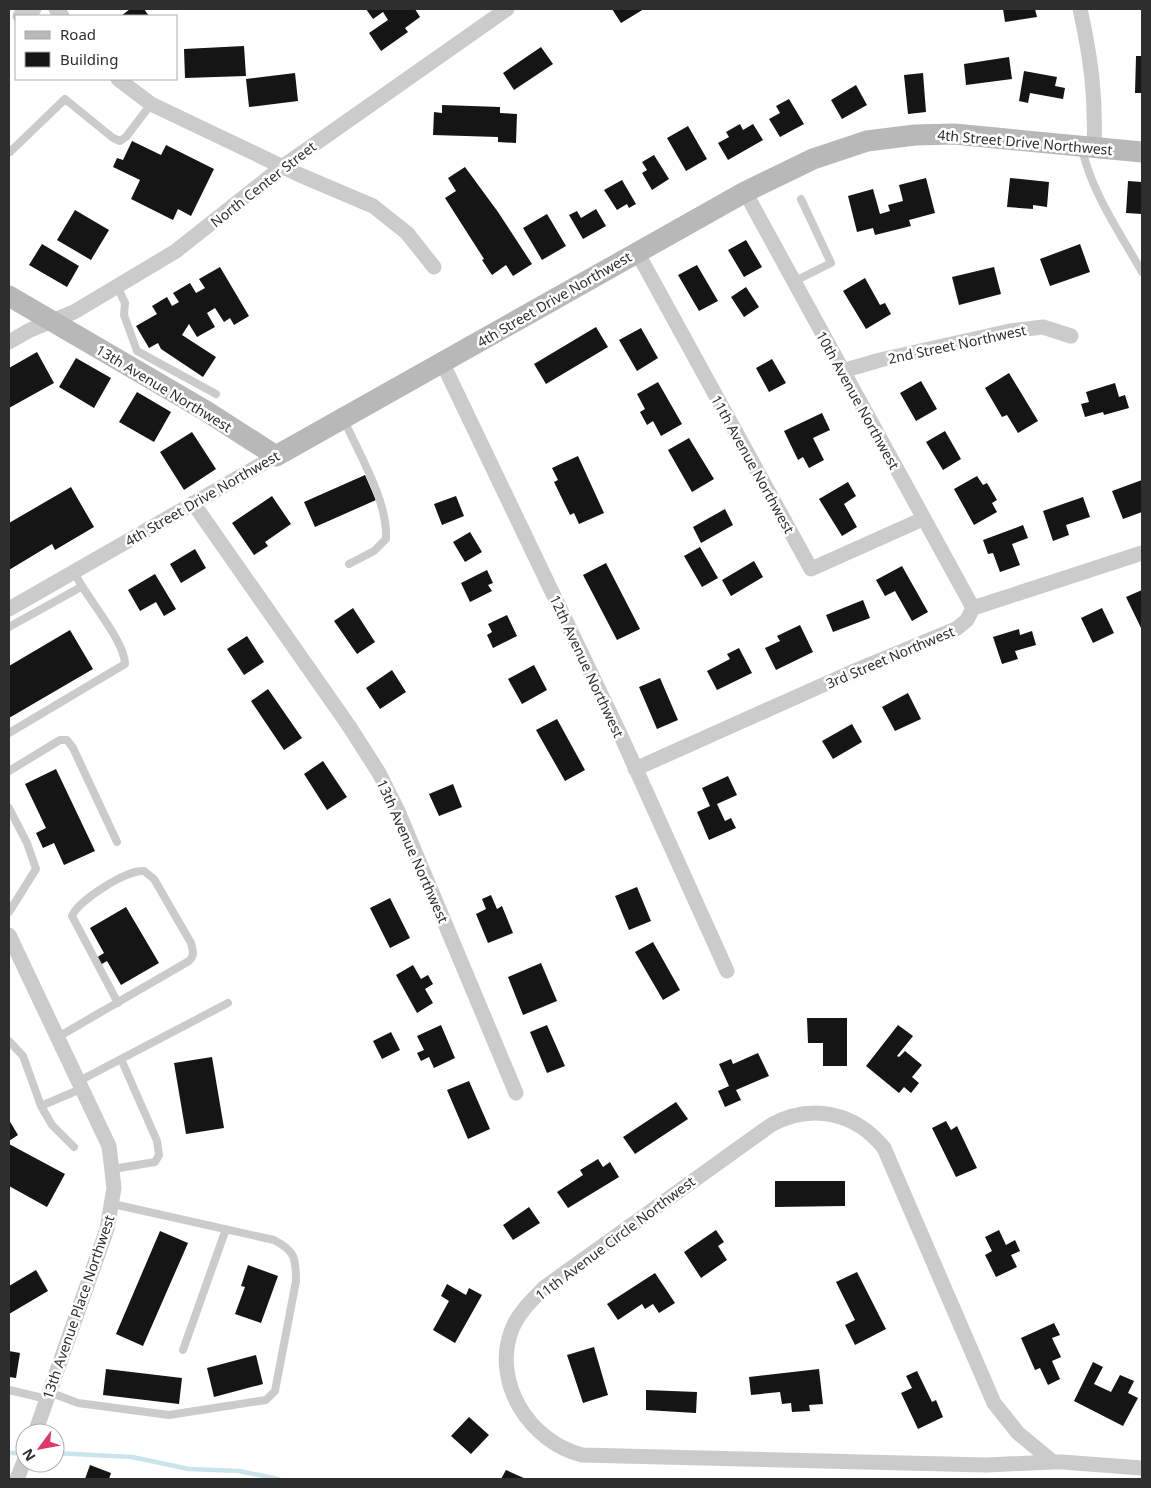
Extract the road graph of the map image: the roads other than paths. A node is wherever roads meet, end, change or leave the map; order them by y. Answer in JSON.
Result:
{"nodes":[{"id":1,"x":34,"y":9,"type":"edge"},
{"id":2,"x":507,"y":9,"type":"edge"},
{"id":3,"x":1080,"y":9,"type":"edge"},
{"id":4,"x":22,"y":15,"type":"edge"},
{"id":5,"x":119,"y":80,"type":"edge"},
{"id":6,"x":151,"y":104,"type":"junction"},
{"id":7,"x":1088,"y":148,"type":"junction"},
{"id":8,"x":10,"y":152,"type":"dead end"},
{"id":9,"x":1142,"y":152,"type":"edge"},
{"id":10,"x":282,"y":167,"type":"junction"},
{"id":11,"x":745,"y":192,"type":"junction"},
{"id":12,"x":801,"y":199,"type":"dead end"},
{"id":13,"x":637,"y":252,"type":"junction"},
{"id":14,"x":434,"y":266,"type":"dead end"},
{"id":15,"x":1142,"y":272,"type":"edge"},
{"id":16,"x":793,"y":282,"type":"junction"},
{"id":17,"x":117,"y":286,"type":"junction"},
{"id":18,"x":9,"y":296,"type":"edge"},
{"id":19,"x":51,"y":321,"type":"junction"},
{"id":20,"x":1071,"y":336,"type":"dead end"},
{"id":21,"x":9,"y":342,"type":"edge"},
{"id":22,"x":132,"y":358,"type":"junction"},
{"id":23,"x":442,"y":362,"type":"junction"},
{"id":24,"x":842,"y":371,"type":"junction"},
{"id":25,"x":216,"y":394,"type":"dead end"},
{"id":26,"x":343,"y":418,"type":"junction"},
{"id":27,"x":276,"y":456,"type":"junction"},
{"id":28,"x":193,"y":503,"type":"junction"},
{"id":29,"x":923,"y":519,"type":"junction"},
{"id":30,"x":1142,"y":553,"type":"edge"},
{"id":31,"x":349,"y":564,"type":"dead end"},
{"id":32,"x":74,"y":572,"type":"junction"},
{"id":33,"x":81,"y":587,"type":"junction"},
{"id":34,"x":973,"y":608,"type":"junction"},
{"id":35,"x":9,"y":609,"type":"edge"},
{"id":36,"x":9,"y":627,"type":"edge"},
{"id":37,"x":9,"y":733,"type":"edge"},
{"id":38,"x":635,"y":769,"type":"junction"},
{"id":39,"x":9,"y":770,"type":"edge"},
{"id":40,"x":9,"y":808,"type":"edge"},
{"id":41,"x":117,"y":842,"type":"dead end"},
{"id":42,"x":9,"y":912,"type":"edge"},
{"id":43,"x":9,"y":935,"type":"edge"},
{"id":44,"x":727,"y":971,"type":"dead end"},
{"id":45,"x":118,"y":1003,"type":"junction"},
{"id":46,"x":228,"y":1003,"type":"dead end"},
{"id":47,"x":58,"y":1038,"type":"junction"},
{"id":48,"x":9,"y":1041,"type":"edge"},
{"id":49,"x":121,"y":1059,"type":"junction"},
{"id":50,"x":81,"y":1084,"type":"junction"},
{"id":51,"x":516,"y":1093,"type":"dead end"},
{"id":52,"x":41,"y":1106,"type":"junction"},
{"id":53,"x":74,"y":1147,"type":"dead end"},
{"id":54,"x":113,"y":1169,"type":"junction"},
{"id":55,"x":112,"y":1204,"type":"junction"},
{"id":56,"x":226,"y":1229,"type":"junction"},
{"id":57,"x":183,"y":1350,"type":"dead end"},
{"id":58,"x":9,"y":1390,"type":"edge"},
{"id":59,"x":48,"y":1395,"type":"junction"},
{"id":60,"x":38,"y":1423,"type":"edge"},
{"id":61,"x":1053,"y":1462,"type":"junction"},
{"id":62,"x":1142,"y":1468,"type":"edge"}],
"edges":[{"from":1,"to":4,"type":"street"},
{"from":2,"to":10,"type":"street","name":"North Center Street"},
{"from":3,"to":7,"type":"street"},
{"from":5,"to":6,"type":"street"},
{"from":6,"to":8,"type":"lane"},
{"from":6,"to":10,"type":"street"},
{"from":7,"to":9,"type":"main road","name":"4th Street Drive Northwest"},
{"from":7,"to":11,"type":"main road","name":"4th Street Drive Northwest"},
{"from":7,"to":15,"type":"lane"},
{"from":10,"to":14,"type":"street"},
{"from":10,"to":17,"type":"street","name":"North Center Street"},
{"from":11,"to":13,"type":"main road","name":"4th Street Drive Northwest"},
{"from":11,"to":16,"type":"street","name":"10th Avenue Northwest"},
{"from":12,"to":16,"type":"lane"},
{"from":13,"to":23,"type":"main road","name":"4th Street Drive Northwest"},
{"from":13,"to":29,"type":"street","name":"11th Avenue Northwest"},
{"from":16,"to":24,"type":"street","name":"10th Avenue Northwest"},
{"from":17,"to":19,"type":"street","name":"North Center Street"},
{"from":17,"to":22,"type":"lane"},
{"from":18,"to":19,"type":"main road","name":"13th Avenue Northwest"},
{"from":19,"to":21,"type":"street","name":"North Center Street"},
{"from":19,"to":22,"type":"main road","name":"13th Avenue Northwest"},
{"from":20,"to":24,"type":"street","name":"2nd Street Northwest"},
{"from":22,"to":25,"type":"lane"},
{"from":22,"to":27,"type":"main road","name":"13th Avenue Northwest"},
{"from":23,"to":26,"type":"main road","name":"4th Street Drive Northwest"},
{"from":23,"to":38,"type":"street","name":"12th Avenue Northwest"},
{"from":24,"to":29,"type":"street","name":"10th Avenue Northwest"},
{"from":26,"to":27,"type":"main road","name":"4th Street Drive Northwest"},
{"from":26,"to":31,"type":"lane"},
{"from":27,"to":28,"type":"street","name":"4th Street Drive Northwest"},
{"from":28,"to":32,"type":"street","name":"4th Street Drive Northwest"},
{"from":28,"to":51,"type":"street","name":"13th Avenue Northwest"},
{"from":29,"to":34,"type":"street","name":"10th Avenue Northwest"},
{"from":30,"to":34,"type":"street"},
{"from":32,"to":33,"type":"lane"},
{"from":32,"to":35,"type":"street","name":"4th Street Drive Northwest"},
{"from":33,"to":36,"type":"lane"},
{"from":33,"to":37,"type":"lane"},
{"from":34,"to":38,"type":"street","name":"3rd Street Northwest"},
{"from":38,"to":44,"type":"street","name":"12th Avenue Northwest"},
{"from":39,"to":41,"type":"lane"},
{"from":40,"to":42,"type":"lane"},
{"from":43,"to":47,"type":"street","name":"13th Avenue Place Northwest"},
{"from":45,"to":45,"type":"lane"},
{"from":45,"to":47,"type":"lane"},
{"from":46,"to":49,"type":"lane"},
{"from":47,"to":50,"type":"street","name":"13th Avenue Place Northwest"},
{"from":48,"to":52,"type":"lane"},
{"from":49,"to":50,"type":"lane"},
{"from":49,"to":54,"type":"lane"},
{"from":50,"to":52,"type":"lane"},
{"from":50,"to":54,"type":"street","name":"13th Avenue Place Northwest"},
{"from":52,"to":53,"type":"lane"},
{"from":54,"to":55,"type":"street","name":"13th Avenue Place Northwest"},
{"from":55,"to":56,"type":"lane"},
{"from":55,"to":59,"type":"street","name":"13th Avenue Place Northwest"},
{"from":56,"to":57,"type":"lane"},
{"from":56,"to":59,"type":"lane"},
{"from":58,"to":59,"type":"lane"},
{"from":59,"to":60,"type":"street","name":"13th Avenue Place Northwest"},
{"from":61,"to":61,"type":"street","name":"11th Avenue Circle Northwest"},
{"from":61,"to":62,"type":"street","name":"11th Avenue Circle Northwest"}]}
